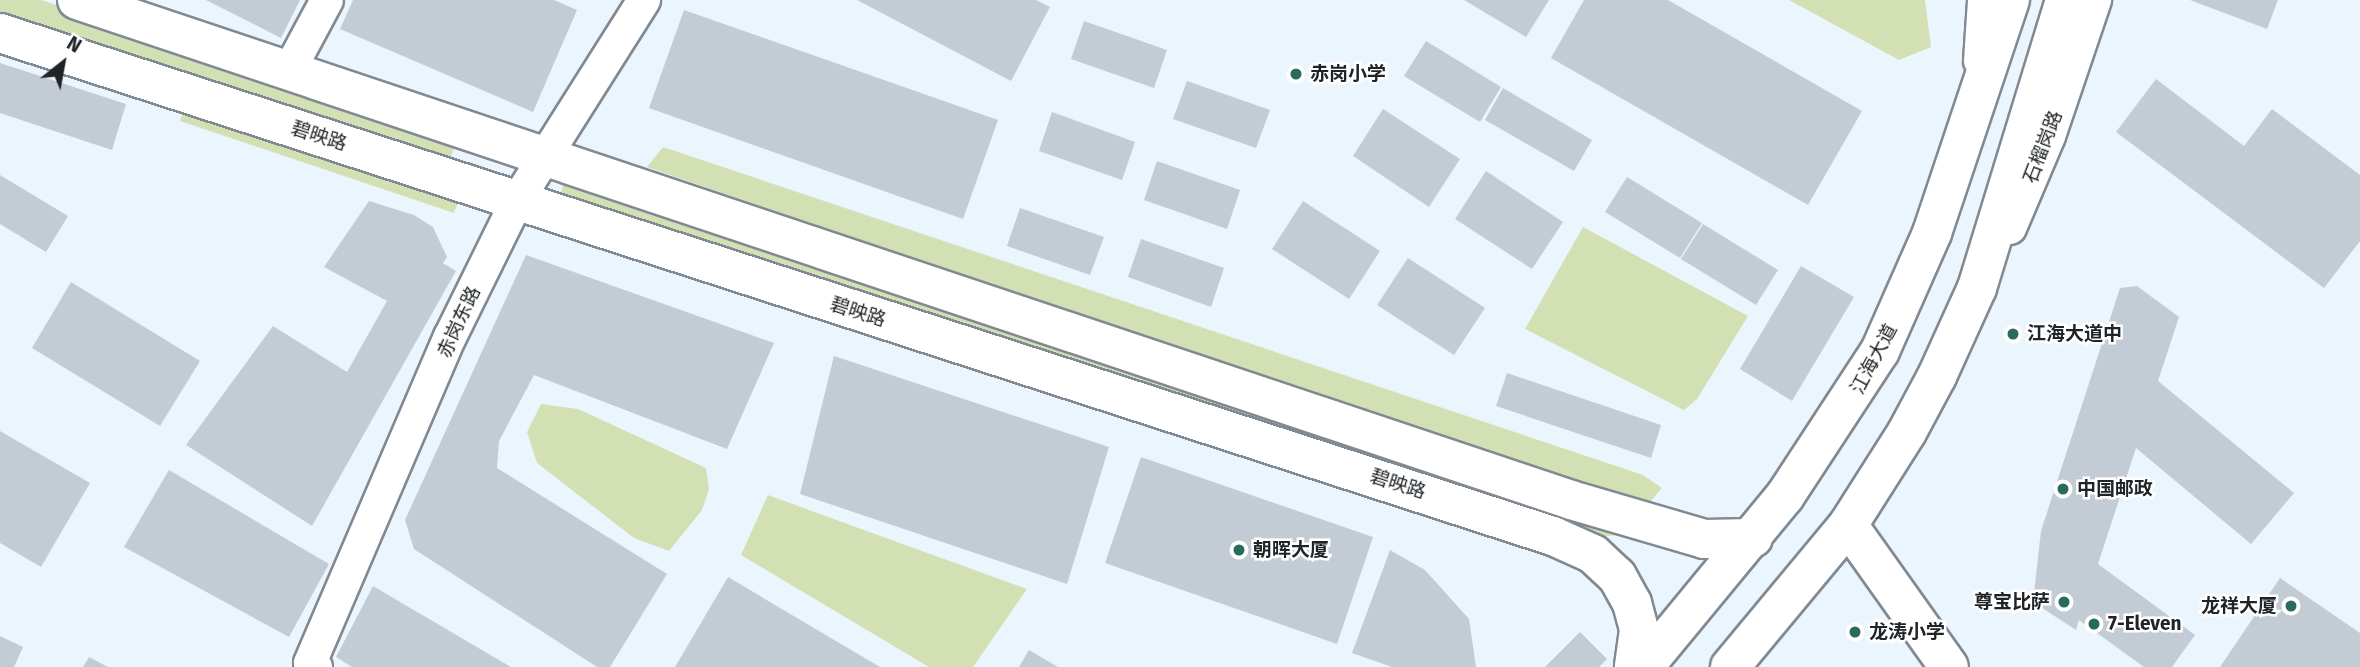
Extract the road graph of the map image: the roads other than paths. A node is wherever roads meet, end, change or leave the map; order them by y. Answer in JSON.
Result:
{"nodes":[{"id":1,"x":78,"y":0,"type":"edge"},
{"id":2,"x":327,"y":0,"type":"edge"},
{"id":3,"x":644,"y":0,"type":"edge"},
{"id":4,"x":1984,"y":0,"type":"edge"},
{"id":5,"x":2010,"y":0,"type":"edge"},
{"id":6,"x":2065,"y":0,"type":"edge"},
{"id":7,"x":2095,"y":0,"type":"edge"},
{"id":8,"x":0,"y":33,"type":"edge"},
{"id":9,"x":290,"y":69,"type":"junction"},
{"id":10,"x":1977,"y":91,"type":"junction"},
{"id":11,"x":547,"y":156,"type":"junction"},
{"id":12,"x":517,"y":201,"type":"junction"},
{"id":13,"x":1977,"y":288,"type":"junction"},
{"id":14,"x":1848,"y":525,"type":"junction"},
{"id":15,"x":1753,"y":538,"type":"junction"},
{"id":16,"x":313,"y":665,"type":"edge"},
{"id":17,"x":1634,"y":667,"type":"edge"},
{"id":18,"x":1644,"y":667,"type":"edge"},
{"id":19,"x":1730,"y":667,"type":"edge"},
{"id":20,"x":1949,"y":667,"type":"edge"}],
"edges":[{"from":1,"to":9,"type":"main road","name":"碧映路"},
{"from":2,"to":9,"type":"street"},
{"from":3,"to":11,"type":"street","name":"赤岗东路"},
{"from":4,"to":10,"type":"street"},
{"from":5,"to":10,"type":"main road","name":"江海大道"},
{"from":6,"to":13,"type":"main road"},
{"from":7,"to":13,"type":"street","name":"石榴岗路"},
{"from":8,"to":12,"type":"main road","name":"碧映路"},
{"from":9,"to":11,"type":"main road","name":"碧映路"},
{"from":10,"to":15,"type":"main road","name":"江海大道"},
{"from":11,"to":12,"type":"street","name":"赤岗东路"},
{"from":11,"to":15,"type":"main road","name":"碧映路"},
{"from":12,"to":16,"type":"street","name":"赤岗东路"},
{"from":12,"to":17,"type":"main road","name":"碧映路"},
{"from":13,"to":14,"type":"main road"},
{"from":14,"to":19,"type":"main road"},
{"from":14,"to":20,"type":"main road"},
{"from":15,"to":18,"type":"main road","name":"江海大道"}]}
